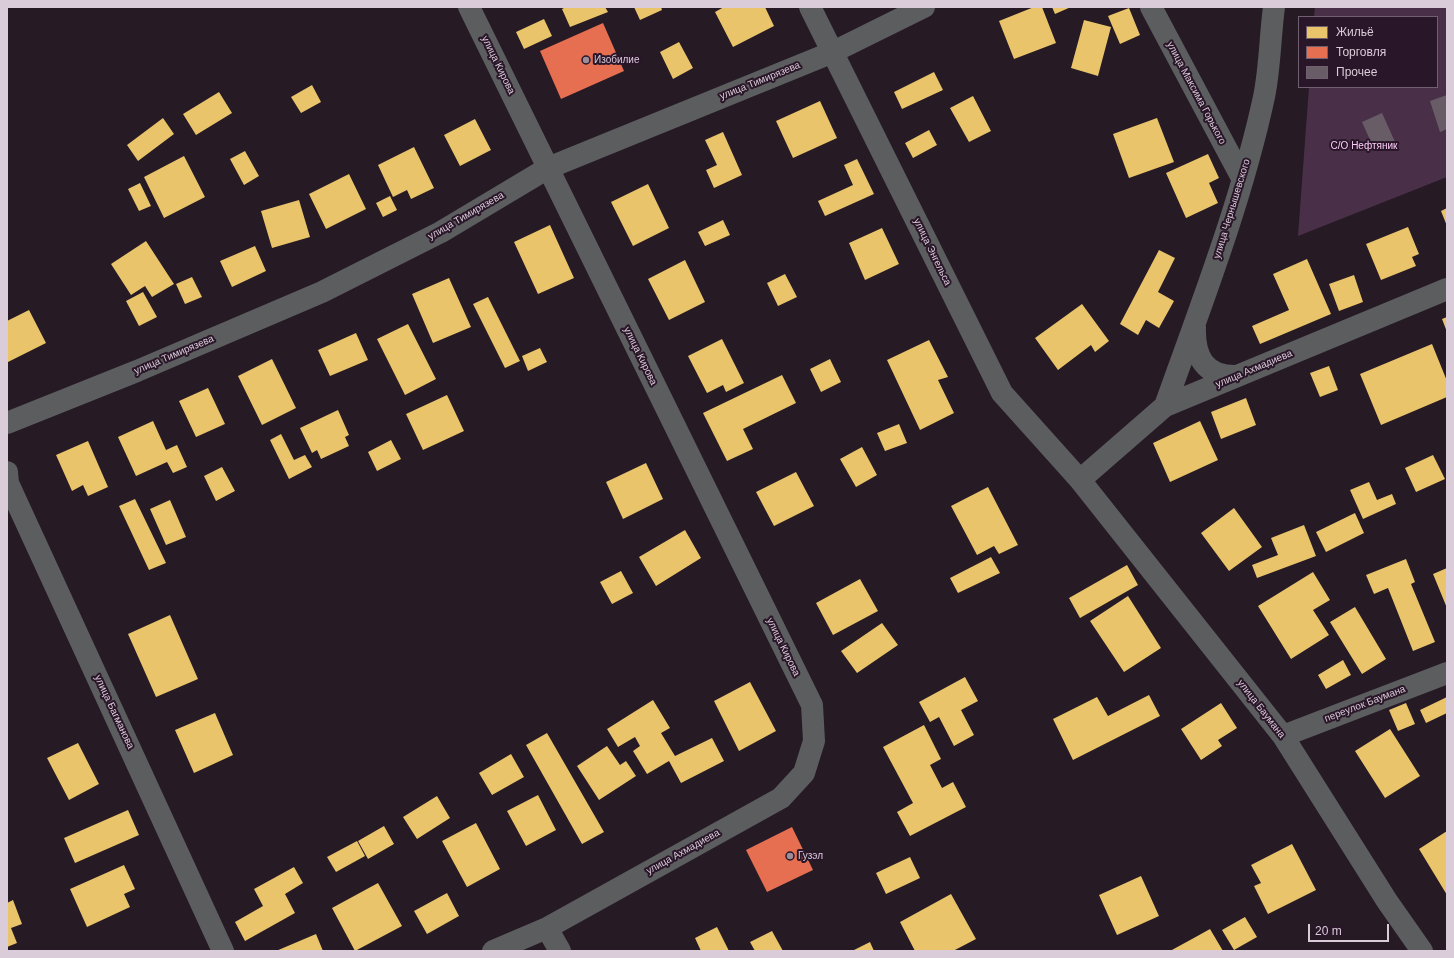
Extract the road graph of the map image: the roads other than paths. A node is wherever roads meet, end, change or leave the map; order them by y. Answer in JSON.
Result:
{"nodes":[{"id":1,"x":469,"y":7,"type":"edge"},
{"id":2,"x":810,"y":7,"type":"edge"},
{"id":3,"x":924,"y":7,"type":"edge"},
{"id":4,"x":1150,"y":7,"type":"edge"},
{"id":5,"x":1274,"y":7,"type":"edge"},
{"id":6,"x":833,"y":52,"type":"junction"},
{"id":7,"x":548,"y":168,"type":"junction"},
{"id":8,"x":1242,"y":178,"type":"junction"},
{"id":9,"x":1447,"y":289,"type":"edge"},
{"id":10,"x":1195,"y":322,"type":"junction"},
{"id":11,"x":1237,"y":376,"type":"junction"},
{"id":12,"x":1165,"y":406,"type":"junction"},
{"id":13,"x":7,"y":423,"type":"edge"},
{"id":14,"x":7,"y":472,"type":"edge"},
{"id":15,"x":1080,"y":480,"type":"junction"},
{"id":16,"x":1447,"y":673,"type":"edge"},
{"id":17,"x":812,"y":705,"type":"joint"},
{"id":18,"x":1283,"y":736,"type":"junction"},
{"id":19,"x":547,"y":928,"type":"junction"},
{"id":20,"x":224,"y":951,"type":"edge"},
{"id":21,"x":492,"y":951,"type":"edge"},
{"id":22,"x":560,"y":951,"type":"edge"},
{"id":23,"x":1422,"y":951,"type":"edge"}],
"edges":[{"from":1,"to":7,"type":"street","name":"улица Кирова"},
{"from":2,"to":6,"type":"street","name":"улица Энгельса"},
{"from":3,"to":6,"type":"street","name":"улица Тимирязева"},
{"from":4,"to":8,"type":"street","name":"улица Максима Горького"},
{"from":5,"to":8,"type":"street","name":"улица Чернышевского"},
{"from":6,"to":7,"type":"street","name":"улица Тимирязева"},
{"from":6,"to":15,"type":"street","name":"улица Энгельса"},
{"from":7,"to":13,"type":"street","name":"улица Тимирязева"},
{"from":7,"to":17,"type":"street","name":"улица Кирова"},
{"from":8,"to":10,"type":"street","name":"улица Чернышевского"},
{"from":9,"to":11,"type":"street","name":"улица Ахмадиева"},
{"from":10,"to":11,"type":"street"},
{"from":10,"to":12,"type":"street","name":"улица Чернышевского"},
{"from":11,"to":12,"type":"street","name":"улица Ахмадиева"},
{"from":12,"to":15,"type":"street","name":"улица Ахмадиева"},
{"from":14,"to":20,"type":"street","name":"улица Багманова"},
{"from":15,"to":18,"type":"street","name":"улица Баумана"},
{"from":16,"to":18,"type":"street","name":"переулок Баумана"},
{"from":17,"to":19,"type":"street","name":"улица Ахмадиева"},
{"from":18,"to":23,"type":"street","name":"улица Баумана"},
{"from":19,"to":21,"type":"street","name":"улица Ахмадиева"},
{"from":19,"to":22,"type":"street"}]}
